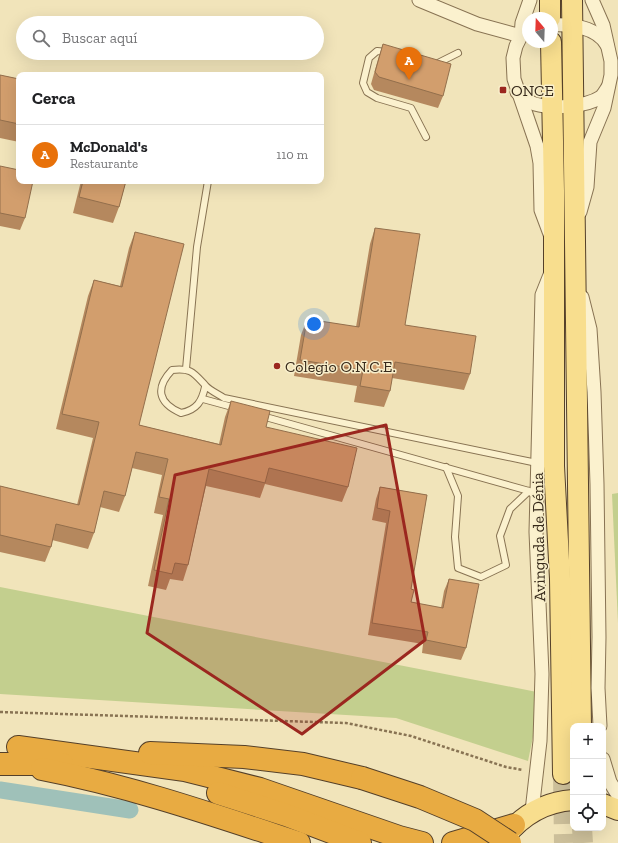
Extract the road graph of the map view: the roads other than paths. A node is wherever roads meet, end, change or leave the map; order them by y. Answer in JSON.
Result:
{"nodes":[{"id":1,"x":419,"y":0,"type":"edge"},
{"id":2,"x":530,"y":0,"type":"edge"},
{"id":3,"x":550,"y":0,"type":"edge"},
{"id":4,"x":572,"y":0,"type":"edge"},
{"id":5,"x":592,"y":0,"type":"edge"},
{"id":6,"x":526,"y":12,"type":"edge"},
{"id":7,"x":550,"y":12,"type":"edge"},
{"id":8,"x":558,"y":25,"type":"edge"},
{"id":9,"x":572,"y":26,"type":"junction"},
{"id":10,"x":522,"y":34,"type":"edge"},
{"id":11,"x":522,"y":37,"type":"edge"},
{"id":12,"x":551,"y":48,"type":"edge"},
{"id":13,"x":609,"y":49,"type":"junction"},
{"id":14,"x":393,"y":53,"type":"edge"},
{"id":15,"x":458,"y":53,"type":"dead end"},
{"id":16,"x":430,"y":63,"type":"edge"},
{"id":17,"x":608,"y":87,"type":"junction"},
{"id":18,"x":517,"y":92,"type":"junction"},
{"id":19,"x":552,"y":106,"type":"junction"},
{"id":20,"x":573,"y":106,"type":"junction"},
{"id":21,"x":426,"y":137,"type":"dead end"},
{"id":22,"x":208,"y":184,"type":"edge"},
{"id":23,"x":576,"y":229,"type":"junction"},
{"id":24,"x":554,"y":257,"type":"junction"},
{"id":25,"x":576,"y":272,"type":"junction"},
{"id":26,"x":186,"y":369,"type":"junction"},
{"id":27,"x":206,"y":386,"type":"junction"},
{"id":28,"x":202,"y":399,"type":"junction"},
{"id":29,"x":246,"y":411,"type":"edge"},
{"id":30,"x":254,"y":413,"type":"edge"},
{"id":31,"x":537,"y":463,"type":"junction"},
{"id":32,"x":446,"y":467,"type":"junction"},
{"id":33,"x":533,"y":494,"type":"junction"},
{"id":34,"x":581,"y":723,"type":"edge"},
{"id":35,"x":600,"y":723,"type":"edge"},
{"id":36,"x":9,"y":755,"type":"edge"},
{"id":37,"x":606,"y":769,"type":"edge"},
{"id":38,"x":563,"y":774,"type":"tunnel mouth"},
{"id":39,"x":618,"y":795,"type":"edge"},
{"id":40,"x":570,"y":800,"type":"edge"},
{"id":41,"x":606,"y":805,"type":"edge"},
{"id":42,"x":618,"y":810,"type":"edge"},
{"id":43,"x":532,"y":811,"type":"junction"},
{"id":44,"x":512,"y":834,"type":"edge"},
{"id":45,"x":299,"y":843,"type":"edge"},
{"id":46,"x":360,"y":843,"type":"edge"},
{"id":47,"x":422,"y":843,"type":"edge"},
{"id":48,"x":453,"y":843,"type":"edge"},
{"id":49,"x":500,"y":843,"type":"edge"}],
"edges":[{"from":1,"to":10,"type":"street"},
{"from":2,"to":6,"type":"street","name":"Avinguda de Dénia"},
{"from":3,"to":7,"type":"main road"},
{"from":4,"to":9,"type":"main road"},
{"from":5,"to":13,"type":"street"},
{"from":8,"to":9,"type":"street"},
{"from":9,"to":13,"type":"street"},
{"from":9,"to":20,"type":"main road"},
{"from":11,"to":18,"type":"street","name":"Avinguda de Dénia"},
{"from":12,"to":19,"type":"main road","name":"Avinguda de Dénia"},
{"from":13,"to":17,"type":"street"},
{"from":14,"to":21,"type":"lane"},
{"from":15,"to":16,"type":"lane"},
{"from":17,"to":20,"type":"street"},
{"from":17,"to":23,"type":"street"},
{"from":18,"to":19,"type":"street"},
{"from":18,"to":24,"type":"street","name":"Avinguda de Dénia"},
{"from":19,"to":20,"type":"street"},
{"from":19,"to":24,"type":"main road","name":"Avinguda de Dénia"},
{"from":20,"to":23,"type":"main road"},
{"from":22,"to":26,"type":"lane"},
{"from":23,"to":25,"type":"main road"},
{"from":24,"to":31,"type":"street","name":"Avinguda de Dénia"},
{"from":24,"to":38,"type":"main road","name":"Avinguda de Dénia"},
{"from":25,"to":34,"type":"main road"},
{"from":25,"to":35,"type":"street"},
{"from":26,"to":27,"type":"lane"},
{"from":26,"to":28,"type":"lane"},
{"from":27,"to":28,"type":"lane"},
{"from":27,"to":31,"type":"lane"},
{"from":28,"to":29,"type":"lane"},
{"from":30,"to":32,"type":"lane"},
{"from":31,"to":33,"type":"street","name":"Avinguda de Dénia"},
{"from":32,"to":33,"type":"lane"},
{"from":32,"to":33,"type":"lane"},
{"from":33,"to":43,"type":"street","name":"Avinguda de Dénia"},
{"from":36,"to":44,"type":"highway","bridge":true},
{"from":36,"to":45,"type":"highway"},
{"from":36,"to":46,"type":"highway"},
{"from":36,"to":47,"type":"highway"},
{"from":37,"to":39,"type":"street"},
{"from":40,"to":43,"type":"main road"},
{"from":41,"to":42,"type":"main road"},
{"from":43,"to":44,"type":"main road"},
{"from":44,"to":48,"type":"highway"},
{"from":44,"to":49,"type":"main road"}]}
